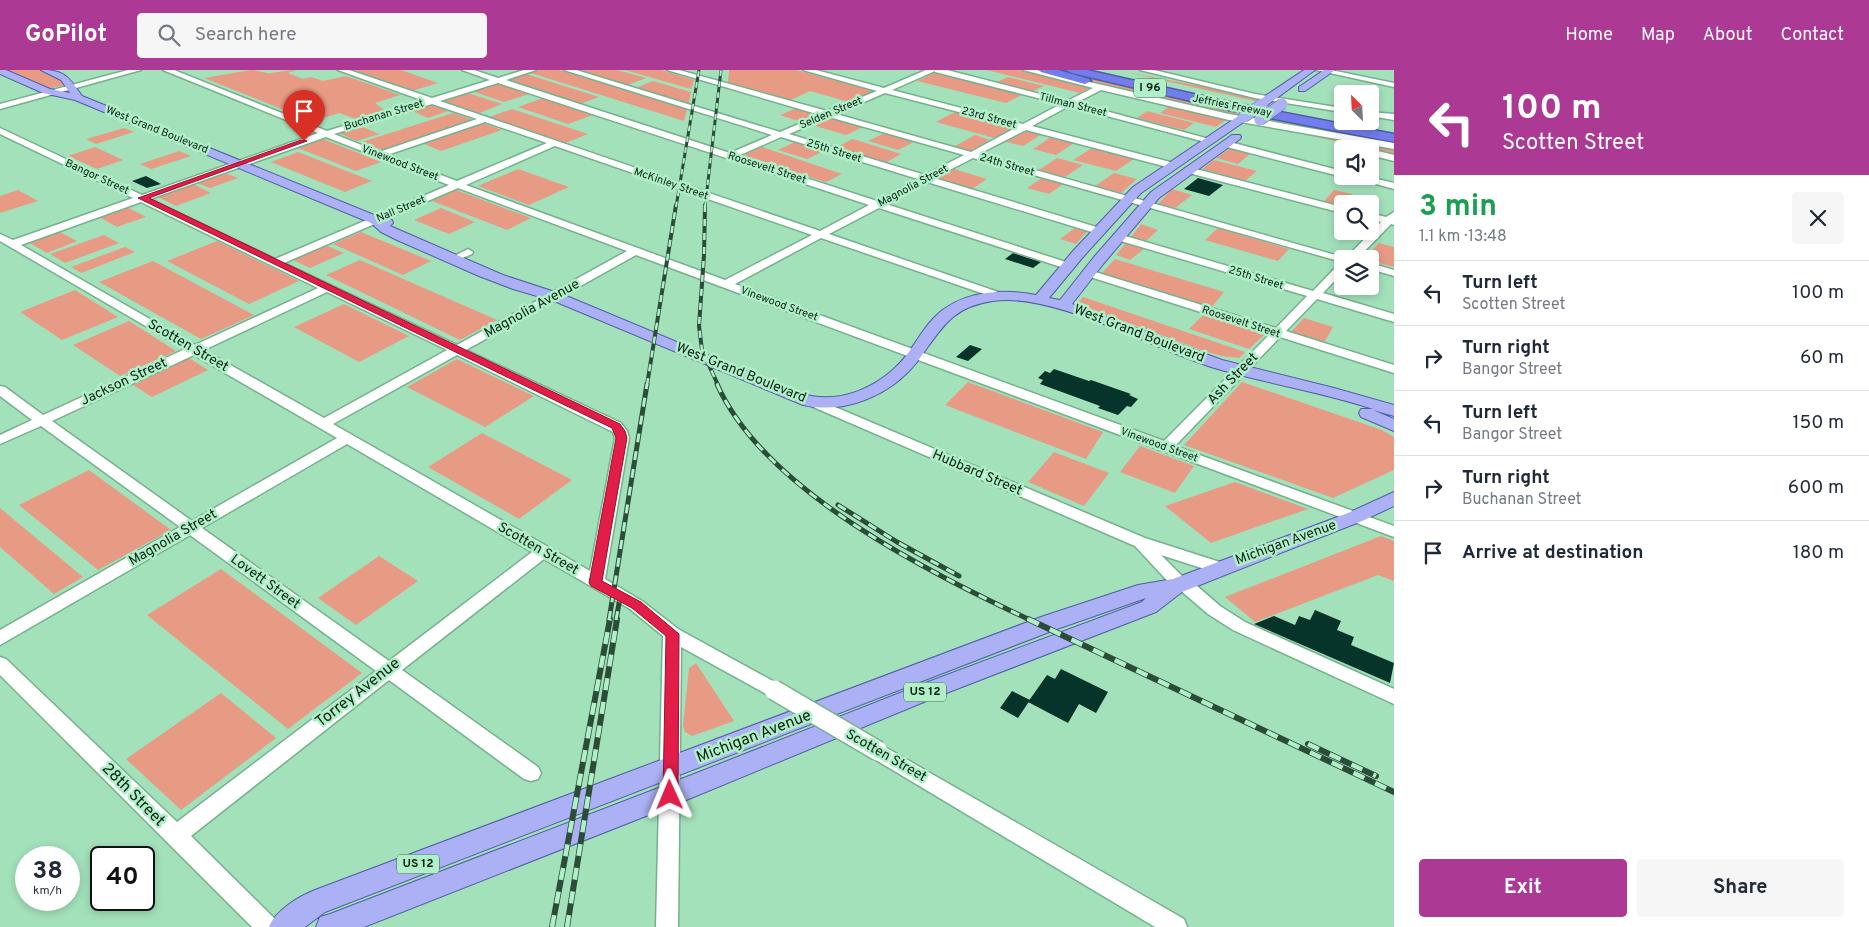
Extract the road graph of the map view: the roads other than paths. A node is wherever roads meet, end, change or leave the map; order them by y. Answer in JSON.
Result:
{"nodes":[{"id":1,"x":46,"y":70,"type":"edge"},
{"id":2,"x":138,"y":70,"type":"edge"},
{"id":3,"x":167,"y":70,"type":"edge"},
{"id":4,"x":342,"y":70,"type":"edge"},
{"id":5,"x":466,"y":70,"type":"edge"},
{"id":6,"x":532,"y":70,"type":"edge"},
{"id":7,"x":568,"y":70,"type":"edge"},
{"id":8,"x":671,"y":70,"type":"edge"},
{"id":9,"x":807,"y":70,"type":"edge"},
{"id":10,"x":932,"y":70,"type":"edge"},
{"id":11,"x":938,"y":70,"type":"edge"},
{"id":12,"x":1027,"y":70,"type":"edge"},
{"id":13,"x":1045,"y":70,"type":"edge"},
{"id":14,"x":1072,"y":70,"type":"edge"},
{"id":15,"x":1100,"y":70,"type":"edge"},
{"id":16,"x":1119,"y":70,"type":"edge"},
{"id":17,"x":1144,"y":70,"type":"edge"},
{"id":18,"x":0,"y":71,"type":"edge"},
{"id":19,"x":1307,"y":72,"type":"edge"},
{"id":20,"x":1324,"y":72,"type":"edge"},
{"id":21,"x":498,"y":80,"type":"junction"},
{"id":22,"x":1394,"y":85,"type":"edge"},
{"id":23,"x":70,"y":86,"type":"junction"},
{"id":24,"x":1100,"y":87,"type":"junction"},
{"id":25,"x":41,"y":89,"type":"junction"},
{"id":26,"x":884,"y":90,"type":"junction"},
{"id":27,"x":54,"y":93,"type":"junction"},
{"id":28,"x":1255,"y":96,"type":"junction"},
{"id":29,"x":1271,"y":97,"type":"junction"},
{"id":30,"x":78,"y":98,"type":"junction"},
{"id":31,"x":1286,"y":100,"type":"junction"},
{"id":32,"x":430,"y":101,"type":"junction"},
{"id":33,"x":1069,"y":104,"type":"junction"},
{"id":34,"x":0,"y":107,"type":"edge"},
{"id":35,"x":1334,"y":109,"type":"edge"},
{"id":36,"x":1200,"y":111,"type":"junction"},
{"id":37,"x":828,"y":114,"type":"junction"},
{"id":38,"x":1379,"y":115,"type":"edge"},
{"id":39,"x":1334,"y":117,"type":"edge"},
{"id":40,"x":1394,"y":117,"type":"edge"},
{"id":41,"x":483,"y":120,"type":"junction"},
{"id":42,"x":1240,"y":123,"type":"junction"},
{"id":43,"x":1261,"y":123,"type":"junction"},
{"id":44,"x":1379,"y":124,"type":"edge"},
{"id":45,"x":1394,"y":126,"type":"edge"},
{"id":46,"x":1025,"y":127,"type":"junction"},
{"id":47,"x":0,"y":131,"type":"edge"},
{"id":48,"x":1291,"y":131,"type":"junction"},
{"id":49,"x":324,"y":134,"type":"junction"},
{"id":50,"x":781,"y":134,"type":"junction"},
{"id":51,"x":1394,"y":137,"type":"edge"},
{"id":52,"x":1209,"y":140,"type":"junction"},
{"id":53,"x":1334,"y":143,"type":"edge"},
{"id":54,"x":553,"y":144,"type":"junction"},
{"id":55,"x":1226,"y":144,"type":"junction"},
{"id":56,"x":1394,"y":146,"type":"edge"},
{"id":57,"x":1196,"y":148,"type":"junction"},
{"id":58,"x":1214,"y":152,"type":"junction"},
{"id":59,"x":1379,"y":154,"type":"edge"},
{"id":60,"x":378,"y":155,"type":"junction"},
{"id":61,"x":972,"y":155,"type":"junction"},
{"id":62,"x":730,"y":156,"type":"junction"},
{"id":63,"x":1184,"y":156,"type":"junction"},
{"id":64,"x":1394,"y":158,"type":"edge"},
{"id":65,"x":1201,"y":161,"type":"junction"},
{"id":66,"x":238,"y":164,"type":"junction"},
{"id":67,"x":1171,"y":165,"type":"junction"},
{"id":68,"x":1188,"y":170,"type":"junction"},
{"id":69,"x":1334,"y":172,"type":"edge"},
{"id":70,"x":927,"y":179,"type":"junction"},
{"id":71,"x":1379,"y":182,"type":"edge"},
{"id":72,"x":457,"y":184,"type":"junction"},
{"id":73,"x":1394,"y":186,"type":"edge"},
{"id":74,"x":1155,"y":195,"type":"junction"},
{"id":75,"x":142,"y":198,"type":"junction"},
{"id":76,"x":1128,"y":199,"type":"junction"},
{"id":77,"x":878,"y":204,"type":"junction"},
{"id":78,"x":1334,"y":208,"type":"edge"},
{"id":79,"x":1143,"y":209,"type":"junction"},
{"id":80,"x":1379,"y":217,"type":"edge"},
{"id":81,"x":1392,"y":219,"type":"edge"},
{"id":82,"x":375,"y":220,"type":"junction"},
{"id":83,"x":1099,"y":231,"type":"junction"},
{"id":84,"x":820,"y":235,"type":"junction"},
{"id":85,"x":1118,"y":237,"type":"junction"},
{"id":86,"x":6,"y":241,"type":"edge"},
{"id":87,"x":1089,"y":243,"type":"junction"},
{"id":88,"x":1108,"y":248,"type":"junction"},
{"id":89,"x":1360,"y":250,"type":"edge"},
{"id":90,"x":635,"y":251,"type":"junction"},
{"id":91,"x":468,"y":252,"type":"junction"},
{"id":92,"x":1078,"y":254,"type":"junction"},
{"id":93,"x":1334,"y":257,"type":"edge"},
{"id":94,"x":453,"y":259,"type":"junction"},
{"id":95,"x":1099,"y":260,"type":"junction"},
{"id":96,"x":276,"y":262,"type":"junction"},
{"id":97,"x":1068,"y":266,"type":"junction"},
{"id":98,"x":1379,"y":269,"type":"edge"},
{"id":99,"x":1088,"y":273,"type":"junction"},
{"id":100,"x":1394,"y":273,"type":"edge"},
{"id":101,"x":1334,"y":276,"type":"edge"},
{"id":102,"x":726,"y":284,"type":"junction"},
{"id":103,"x":329,"y":287,"type":"junction"},
{"id":104,"x":1000,"y":296,"type":"junction"},
{"id":105,"x":1315,"y":296,"type":"junction"},
{"id":106,"x":555,"y":297,"type":"junction"},
{"id":107,"x":1040,"y":300,"type":"junction"},
{"id":108,"x":1063,"y":306,"type":"junction"},
{"id":109,"x":1394,"y":318,"type":"edge"},
{"id":110,"x":1277,"y":333,"type":"junction"},
{"id":111,"x":194,"y":350,"type":"junction"},
{"id":112,"x":458,"y":350,"type":"junction"},
{"id":113,"x":914,"y":354,"type":"junction"},
{"id":114,"x":1394,"y":369,"type":"edge"},
{"id":115,"x":1241,"y":370,"type":"junction"},
{"id":116,"x":1302,"y":385,"type":"junction"},
{"id":117,"x":0,"y":390,"type":"edge"},
{"id":118,"x":816,"y":403,"type":"junction"},
{"id":119,"x":1394,"y":411,"type":"edge"},
{"id":120,"x":42,"y":420,"type":"junction"},
{"id":121,"x":323,"y":424,"type":"junction"},
{"id":122,"x":1394,"y":426,"type":"edge"},
{"id":123,"x":347,"y":438,"type":"junction"},
{"id":124,"x":0,"y":440,"type":"edge"},
{"id":125,"x":1166,"y":447,"type":"junction"},
{"id":126,"x":1394,"y":498,"type":"edge"},
{"id":127,"x":1355,"y":517,"type":"junction"},
{"id":128,"x":191,"y":528,"type":"junction"},
{"id":129,"x":1394,"y":532,"type":"edge"},
{"id":130,"x":1139,"y":542,"type":"junction"},
{"id":131,"x":542,"y":552,"type":"junction"},
{"id":132,"x":1220,"y":568,"type":"junction"},
{"id":133,"x":596,"y":583,"type":"junction"},
{"id":134,"x":1180,"y":584,"type":"junction"},
{"id":135,"x":672,"y":634,"type":"junction"},
{"id":136,"x":0,"y":638,"type":"edge"},
{"id":137,"x":0,"y":664,"type":"edge"},
{"id":138,"x":387,"y":671,"type":"junction"},
{"id":139,"x":1394,"y":697,"type":"edge"},
{"id":140,"x":531,"y":773,"type":"dead end"},
{"id":141,"x":670,"y":782,"type":"junction"},
{"id":142,"x":175,"y":836,"type":"junction"},
{"id":143,"x":267,"y":927,"type":"edge"},
{"id":144,"x":283,"y":927,"type":"edge"},
{"id":145,"x":330,"y":927,"type":"edge"},
{"id":146,"x":666,"y":927,"type":"edge"},
{"id":147,"x":1176,"y":927,"type":"edge"}],
"edges":[{"from":1,"to":23,"type":"main road"},
{"from":2,"to":23,"type":"street"},
{"from":3,"to":49,"type":"street","name":"Vinewood Street"},
{"from":4,"to":32,"type":"street","name":"McKinley Street"},
{"from":5,"to":21,"type":"street","name":"Roosevelt Street"},
{"from":6,"to":21,"type":"street","name":"Buchanan Street"},
{"from":7,"to":50,"type":"street","name":"25th Street"},
{"from":8,"to":37,"type":"street","name":"24th Street"},
{"from":9,"to":26,"type":"street","name":"23rd Street"},
{"from":10,"to":26,"type":"street","name":"Selden Street"},
{"from":11,"to":33,"type":"street","name":"Tillman Street"},
{"from":12,"to":24,"type":"street"},
{"from":13,"to":36,"type":"highway"},
{"from":14,"to":51,"type":"highway","name":"Jeffries Freeway","number":"I 96"},
{"from":15,"to":39,"type":"highway","name":"Jeffries Freeway","number":"I 96"},
{"from":16,"to":28,"type":"highway"},
{"from":17,"to":28,"type":"street"},
{"from":18,"to":25,"type":"main road","name":"West Grand Boulevard"},
{"from":19,"to":20,"type":"main road"},
{"from":19,"to":29,"type":"main road"},
{"from":20,"to":22,"type":"street"},
{"from":20,"to":31,"type":"main road"},
{"from":21,"to":32,"type":"street","name":"Buchanan Street"},
{"from":21,"to":62,"type":"street","name":"Roosevelt Street"},
{"from":23,"to":25,"type":"main road"},
{"from":23,"to":27,"type":"street"},
{"from":23,"to":30,"type":"main road"},
{"from":24,"to":33,"type":"street","name":"Magnolia Street"},
{"from":24,"to":36,"type":"street"},
{"from":25,"to":27,"type":"main road","name":"West Grand Boulevard"},
{"from":26,"to":37,"type":"street","name":"Selden Street"},
{"from":26,"to":46,"type":"street","name":"23rd Street"},
{"from":27,"to":30,"type":"main road","name":"West Grand Boulevard"},
{"from":27,"to":34,"type":"street"},
{"from":28,"to":29,"type":"street"},
{"from":29,"to":31,"type":"main road"},
{"from":29,"to":42,"type":"main road","bridge":true},
{"from":30,"to":66,"type":"main road","name":"West Grand Boulevard"},
{"from":31,"to":35,"type":"street"},
{"from":31,"to":43,"type":"main road","bridge":true},
{"from":32,"to":41,"type":"street","name":"McKinley Street"},
{"from":32,"to":49,"type":"street","name":"Buchanan Street"},
{"from":33,"to":46,"type":"street","name":"Magnolia Street"},
{"from":33,"to":52,"type":"street","name":"Tillman Street"},
{"from":36,"to":42,"type":"street"},
{"from":37,"to":50,"type":"street","name":"Selden Street"},
{"from":37,"to":61,"type":"street","name":"24th Street"},
{"from":38,"to":40,"type":"street"},
{"from":41,"to":54,"type":"street","name":"McKinley Street"},
{"from":41,"to":60,"type":"street"},
{"from":42,"to":43,"type":"main road"},
{"from":42,"to":52,"type":"main road"},
{"from":42,"to":55,"type":"main road"},
{"from":43,"to":48,"type":"street"},
{"from":44,"to":45,"type":"highway"},
{"from":46,"to":61,"type":"street","name":"Magnolia Street"},
{"from":46,"to":67,"type":"street","name":"23rd Street"},
{"from":47,"to":75,"type":"street","name":"Bangor Street"},
{"from":48,"to":53,"type":"street"},
{"from":48,"to":56,"type":"street"},
{"from":49,"to":60,"type":"street","name":"Vinewood Street"},
{"from":49,"to":66,"type":"street","name":"Buchanan Street"},
{"from":50,"to":62,"type":"street","name":"Selden Street"},
{"from":50,"to":70,"type":"street","name":"25th Street"},
{"from":52,"to":57,"type":"main road"},
{"from":54,"to":72,"type":"street","name":"Nall Street"},
{"from":54,"to":84,"type":"street","name":"McKinley Street"},
{"from":55,"to":58,"type":"main road"},
{"from":55,"to":69,"type":"street"},
{"from":57,"to":58,"type":"main road"},
{"from":57,"to":63,"type":"main road"},
{"from":58,"to":65,"type":"main road"},
{"from":59,"to":64,"type":"street"},
{"from":60,"to":72,"type":"street","name":"Vinewood Street"},
{"from":61,"to":70,"type":"street","name":"Magnolia Street"},
{"from":61,"to":76,"type":"street","name":"24th Street"},
{"from":62,"to":77,"type":"street","name":"Roosevelt Street"},
{"from":63,"to":65,"type":"main road"},
{"from":63,"to":67,"type":"main road"},
{"from":65,"to":68,"type":"main road"},
{"from":66,"to":75,"type":"street","name":"Buchanan Street"},
{"from":66,"to":82,"type":"main road","name":"West Grand Boulevard"},
{"from":67,"to":76,"type":"main road"},
{"from":68,"to":74,"type":"main road"},
{"from":68,"to":78,"type":"street"},
{"from":70,"to":77,"type":"street","name":"Magnolia Street"},
{"from":70,"to":83,"type":"street","name":"25th Street"},
{"from":71,"to":73,"type":"street"},
{"from":72,"to":82,"type":"street","name":"Nall Street"},
{"from":72,"to":90,"type":"street","name":"Vinewood Street"},
{"from":74,"to":76,"type":"main road"},
{"from":74,"to":79,"type":"main road"},
{"from":75,"to":86,"type":"street","name":"Buchanan Street"},
{"from":75,"to":96,"type":"street","name":"Bangor Street"},
{"from":76,"to":79,"type":"main road"},
{"from":76,"to":83,"type":"main road"},
{"from":77,"to":84,"type":"street","name":"Magnolia Street"},
{"from":77,"to":97,"type":"street","name":"Roosevelt Street"},
{"from":79,"to":85,"type":"main road"},
{"from":79,"to":93,"type":"street"},
{"from":80,"to":81,"type":"street"},
{"from":81,"to":89,"type":"street"},
{"from":82,"to":91,"type":"main road","name":"West Grand Boulevard"},
{"from":82,"to":94,"type":"main road","name":"West Grand Boulevard"},
{"from":82,"to":96,"type":"street","name":"Nall Street"},
{"from":83,"to":87,"type":"main road"},
{"from":84,"to":102,"type":"street","name":"Magnolia Street"},
{"from":84,"to":104,"type":"street","name":"McKinley Street"},
{"from":85,"to":88,"type":"main road"},
{"from":85,"to":105,"type":"street","name":"25th Street"},
{"from":86,"to":111,"type":"street","name":"Scotten Street"},
{"from":87,"to":88,"type":"main road"},
{"from":87,"to":92,"type":"main road"},
{"from":88,"to":95,"type":"main road"},
{"from":90,"to":102,"type":"street","name":"Vinewood Street"},
{"from":90,"to":106,"type":"street","name":"Magnolia Avenue"},
{"from":91,"to":94,"type":"street"},
{"from":91,"to":106,"type":"main road","name":"West Grand Boulevard"},
{"from":92,"to":95,"type":"main road"},
{"from":92,"to":97,"type":"main road"},
{"from":94,"to":106,"type":"main road","name":"West Grand Boulevard"},
{"from":95,"to":99,"type":"main road"},
{"from":96,"to":103,"type":"street","name":"Bangor Street"},
{"from":97,"to":107,"type":"main road"},
{"from":98,"to":100,"type":"street"},
{"from":99,"to":108,"type":"main road"},
{"from":99,"to":110,"type":"street","name":"Roosevelt Street"},
{"from":101,"to":105,"type":"street","name":"Ash Street"},
{"from":102,"to":113,"type":"street","name":"Vinewood Street"},
{"from":103,"to":111,"type":"street","name":"Jackson Street"},
{"from":103,"to":112,"type":"street","name":"Bangor Street"},
{"from":104,"to":107,"type":"main road","name":"West Grand Boulevard"},
{"from":104,"to":113,"type":"main road","name":"West Grand Boulevard"},
{"from":105,"to":109,"type":"street","name":"25th Street"},
{"from":105,"to":110,"type":"street","name":"Ash Street"},
{"from":106,"to":112,"type":"street","name":"Magnolia Avenue"},
{"from":106,"to":118,"type":"main road","name":"West Grand Boulevard"},
{"from":107,"to":108,"type":"main road","name":"West Grand Boulevard"},
{"from":108,"to":115,"type":"main road","name":"West Grand Boulevard"},
{"from":110,"to":114,"type":"street","name":"Roosevelt Street"},
{"from":110,"to":115,"type":"street","name":"Ash Street"},
{"from":111,"to":120,"type":"street","name":"Jackson Street"},
{"from":111,"to":121,"type":"street","name":"Scotten Street"},
{"from":112,"to":121,"type":"street","name":"Magnolia Avenue"},
{"from":112,"to":133,"type":"street","name":"Bangor Street"},
{"from":113,"to":118,"type":"main road","name":"West Grand Boulevard"},
{"from":113,"to":125,"type":"street","name":"Vinewood Street"},
{"from":115,"to":116,"type":"main road","name":"West Grand Boulevard"},
{"from":115,"to":125,"type":"street","name":"Ash Street"},
{"from":116,"to":119,"type":"main road","name":"West Grand Boulevard"},
{"from":116,"to":122,"type":"main road","name":"West Grand Boulevard"},
{"from":117,"to":120,"type":"street","name":"Lovett Street"},
{"from":118,"to":130,"type":"street","name":"Hubbard Street"},
{"from":120,"to":124,"type":"street","name":"Jackson Street"},
{"from":120,"to":128,"type":"street","name":"Lovett Street"},
{"from":121,"to":123,"type":"street","name":"Scotten Street"},
{"from":123,"to":128,"type":"street","name":"Magnolia Street"},
{"from":123,"to":131,"type":"street","name":"Scotten Street"},
{"from":125,"to":127,"type":"street","name":"Vinewood Street"},
{"from":126,"to":127,"type":"main road","name":"Michigan Avenue","number":"US 12"},
{"from":127,"to":129,"type":"street","name":"Vinewood Street"},
{"from":127,"to":132,"type":"main road","name":"Michigan Avenue","number":"US 12"},
{"from":128,"to":136,"type":"street","name":"Magnolia Street"},
{"from":128,"to":138,"type":"street","name":"Lovett Street"},
{"from":130,"to":132,"type":"street","name":"Hubbard Street"},
{"from":130,"to":134,"type":"street","name":"Hubbard Street"},
{"from":131,"to":133,"type":"street","name":"Scotten Street"},
{"from":131,"to":138,"type":"street","name":"Torrey Avenue"},
{"from":132,"to":134,"type":"main road","name":"Michigan Avenue","number":"US 12"},
{"from":133,"to":135,"type":"street","name":"Scotten Street"},
{"from":134,"to":139,"type":"street","name":"Hubbard Street"},
{"from":134,"to":141,"type":"main road","name":"Michigan Avenue","number":"US 12"},
{"from":135,"to":141,"type":"street"},
{"from":135,"to":147,"type":"street","name":"Scotten Street","bridge":true},
{"from":137,"to":142,"type":"street","name":"28th Street"},
{"from":138,"to":140,"type":"street","name":"Lovett Street"},
{"from":138,"to":142,"type":"street","name":"Torrey Avenue"},
{"from":141,"to":144,"type":"main road","name":"Michigan Avenue","number":"US 12"},
{"from":141,"to":145,"type":"main road","name":"Michigan Avenue","number":"US 12"},
{"from":141,"to":146,"type":"street"},
{"from":142,"to":143,"type":"street","name":"28th Street"}]}
